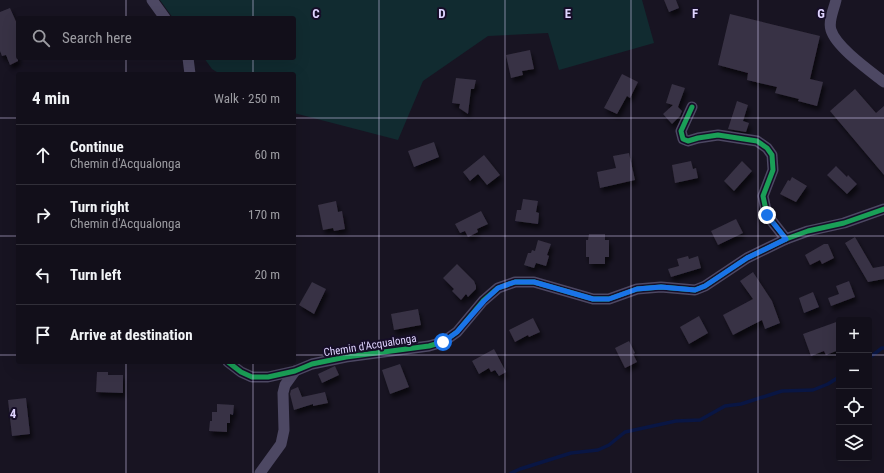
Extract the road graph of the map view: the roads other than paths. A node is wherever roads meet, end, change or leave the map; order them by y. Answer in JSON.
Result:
{"nodes":[{"id":1,"x":152,"y":0,"type":"edge"},
{"id":2,"x":836,"y":0,"type":"edge"},
{"id":3,"x":164,"y":16,"type":"edge"},
{"id":4,"x":188,"y":60,"type":"edge"},
{"id":5,"x":190,"y":72,"type":"edge"},
{"id":6,"x":884,"y":82,"type":"edge"},
{"id":7,"x":692,"y":106,"type":"dead end"},
{"id":8,"x":884,"y":209,"type":"edge"},
{"id":9,"x":786,"y":239,"type":"junction"},
{"id":10,"x":231,"y":364,"type":"edge"},
{"id":11,"x":295,"y":371,"type":"junction"},
{"id":12,"x":260,"y":473,"type":"edge"}],
"edges":[{"from":1,"to":3,"type":"street"},
{"from":2,"to":6,"type":"street"},
{"from":4,"to":5,"type":"street"},
{"from":7,"to":9,"type":"street"},
{"from":8,"to":9,"type":"street","name":"Chemin d'Acqualonga"},
{"from":9,"to":11,"type":"street","name":"Chemin d'Acqualonga"},
{"from":10,"to":11,"type":"street","name":"Chemin d'Acqualonga"},
{"from":11,"to":12,"type":"street"}]}
